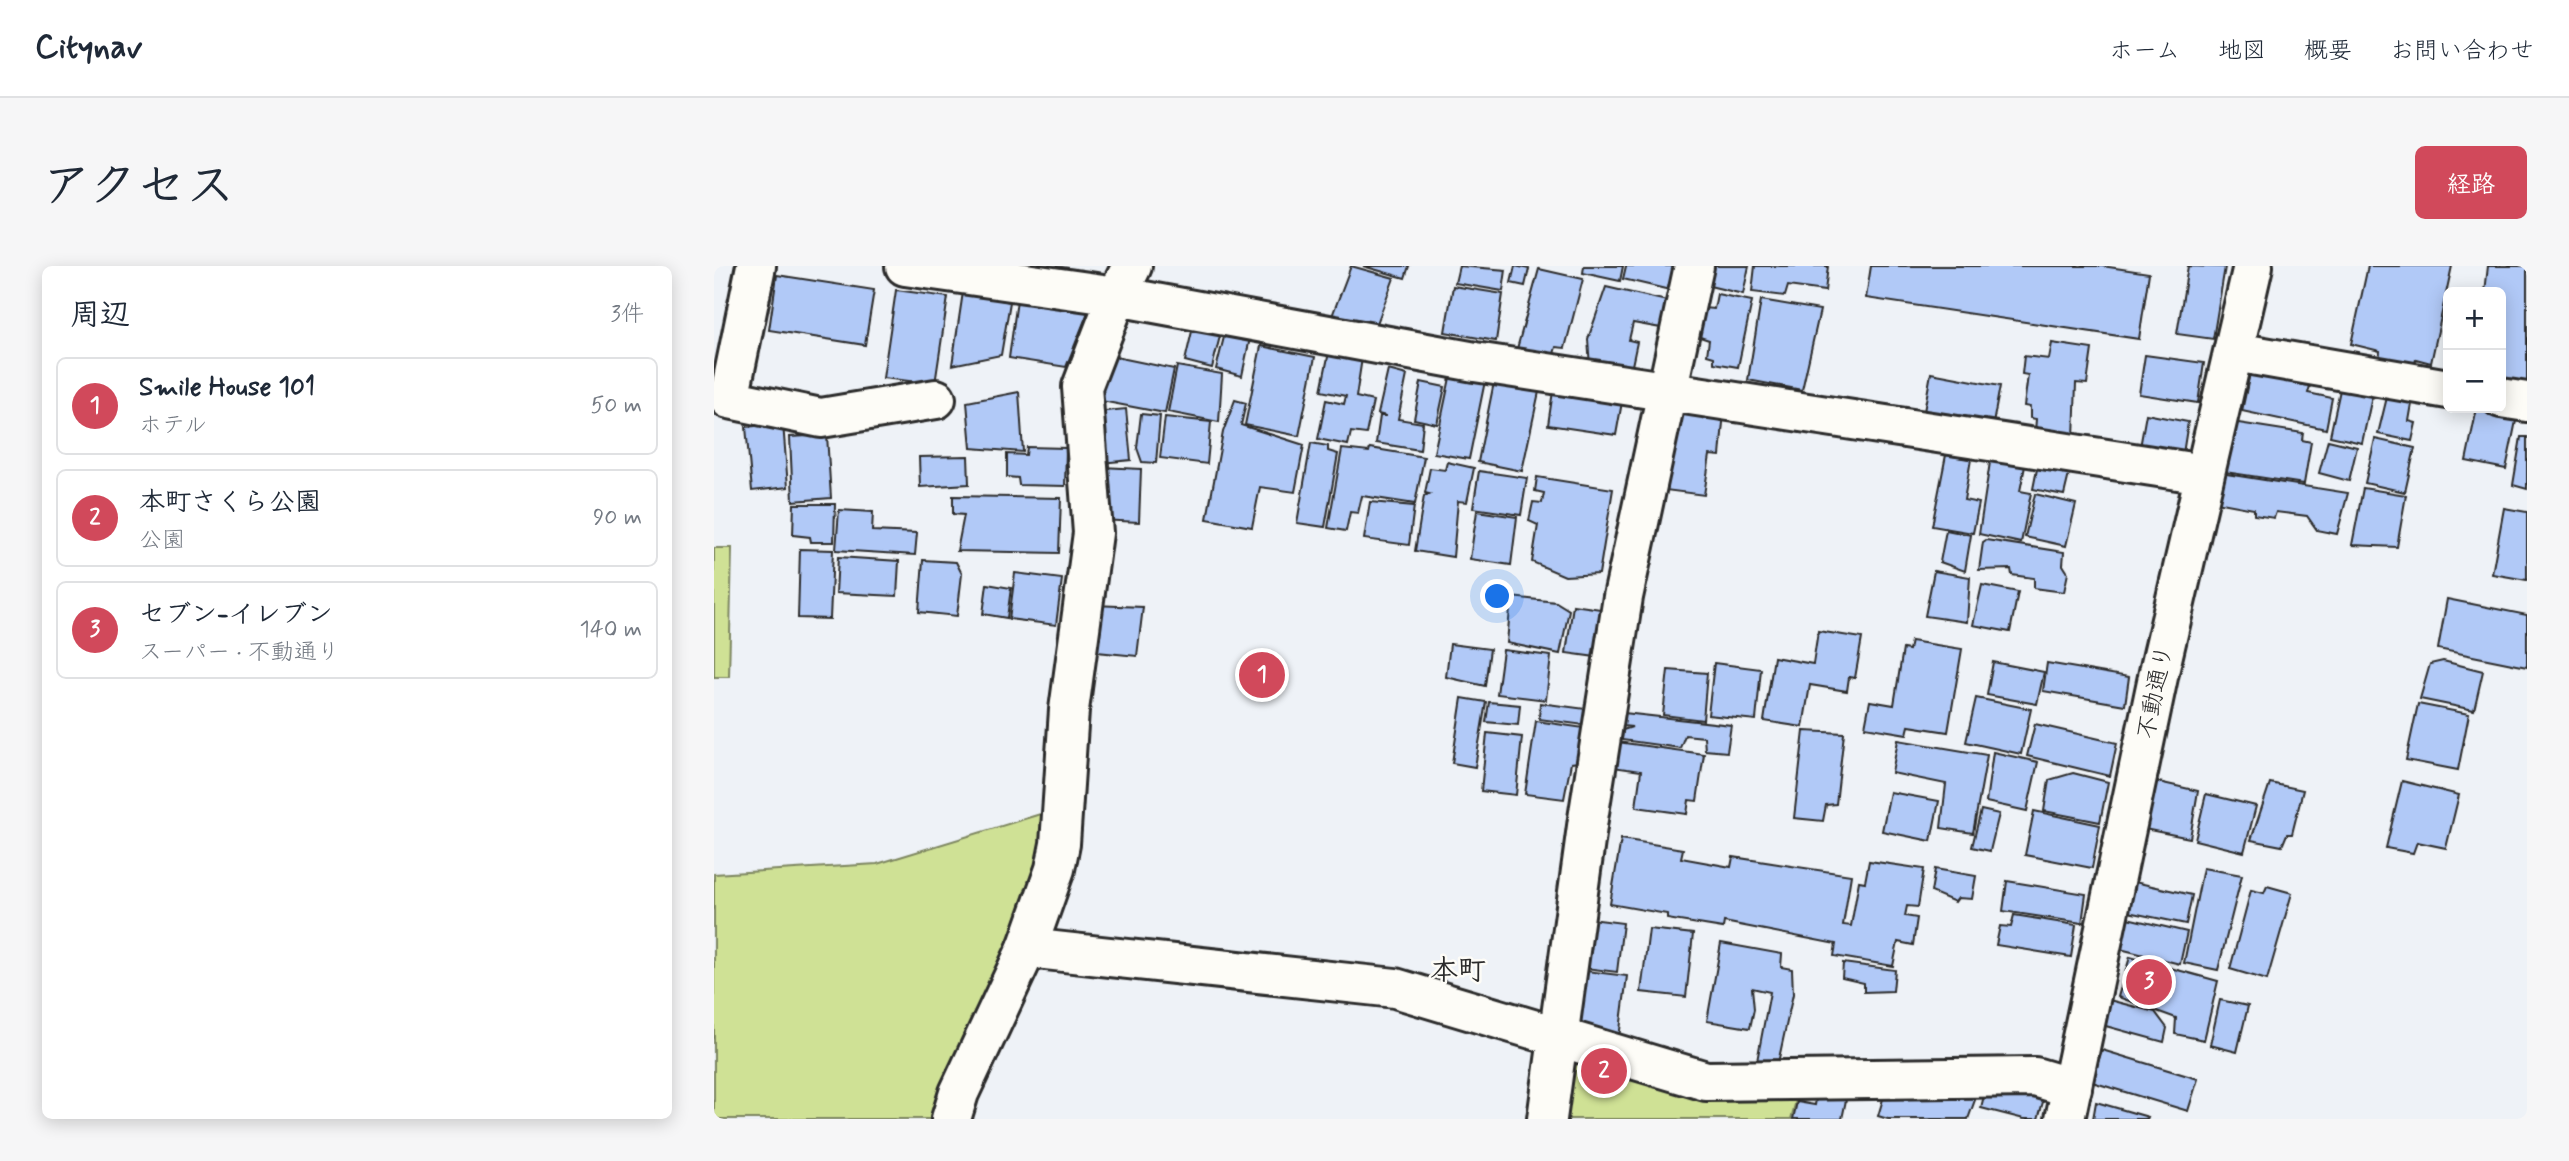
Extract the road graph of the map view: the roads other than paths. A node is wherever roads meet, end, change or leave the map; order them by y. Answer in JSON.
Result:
{"nodes":[{"id":1,"x":756,"y":266,"type":"edge"},
{"id":2,"x":905,"y":266,"type":"edge"},
{"id":3,"x":1694,"y":266,"type":"edge"},
{"id":4,"x":2253,"y":266,"type":"edge"},
{"id":5,"x":1125,"y":281,"type":"edge"},
{"id":6,"x":2235,"y":352,"type":"junction"},
{"id":7,"x":2443,"y":388,"type":"edge"},
{"id":8,"x":1667,"y":392,"type":"junction"},
{"id":9,"x":936,"y":399,"type":"dead end"},
{"id":10,"x":2506,"y":399,"type":"edge"},
{"id":11,"x":2527,"y":402,"type":"edge"},
{"id":12,"x":2204,"y":474,"type":"junction"},
{"id":13,"x":1027,"y":948,"type":"junction"},
{"id":14,"x":1559,"y":1036,"type":"junction"},
{"id":15,"x":2068,"y":1103,"type":"edge"},
{"id":16,"x":951,"y":1119,"type":"edge"},
{"id":17,"x":1547,"y":1119,"type":"edge"}],
"edges":[{"from":1,"to":9,"type":"street"},
{"from":2,"to":5,"type":"street"},
{"from":3,"to":8,"type":"street"},
{"from":4,"to":6,"type":"street","name":"不動通り"},
{"from":5,"to":8,"type":"street"},
{"from":5,"to":13,"type":"street"},
{"from":6,"to":7,"type":"street"},
{"from":6,"to":12,"type":"street","name":"不動通り"},
{"from":8,"to":12,"type":"street"},
{"from":8,"to":14,"type":"street"},
{"from":10,"to":11,"type":"street"},
{"from":12,"to":15,"type":"street","name":"不動通り"},
{"from":13,"to":14,"type":"street"},
{"from":13,"to":16,"type":"street"},
{"from":14,"to":15,"type":"street"},
{"from":14,"to":17,"type":"street"}]}
